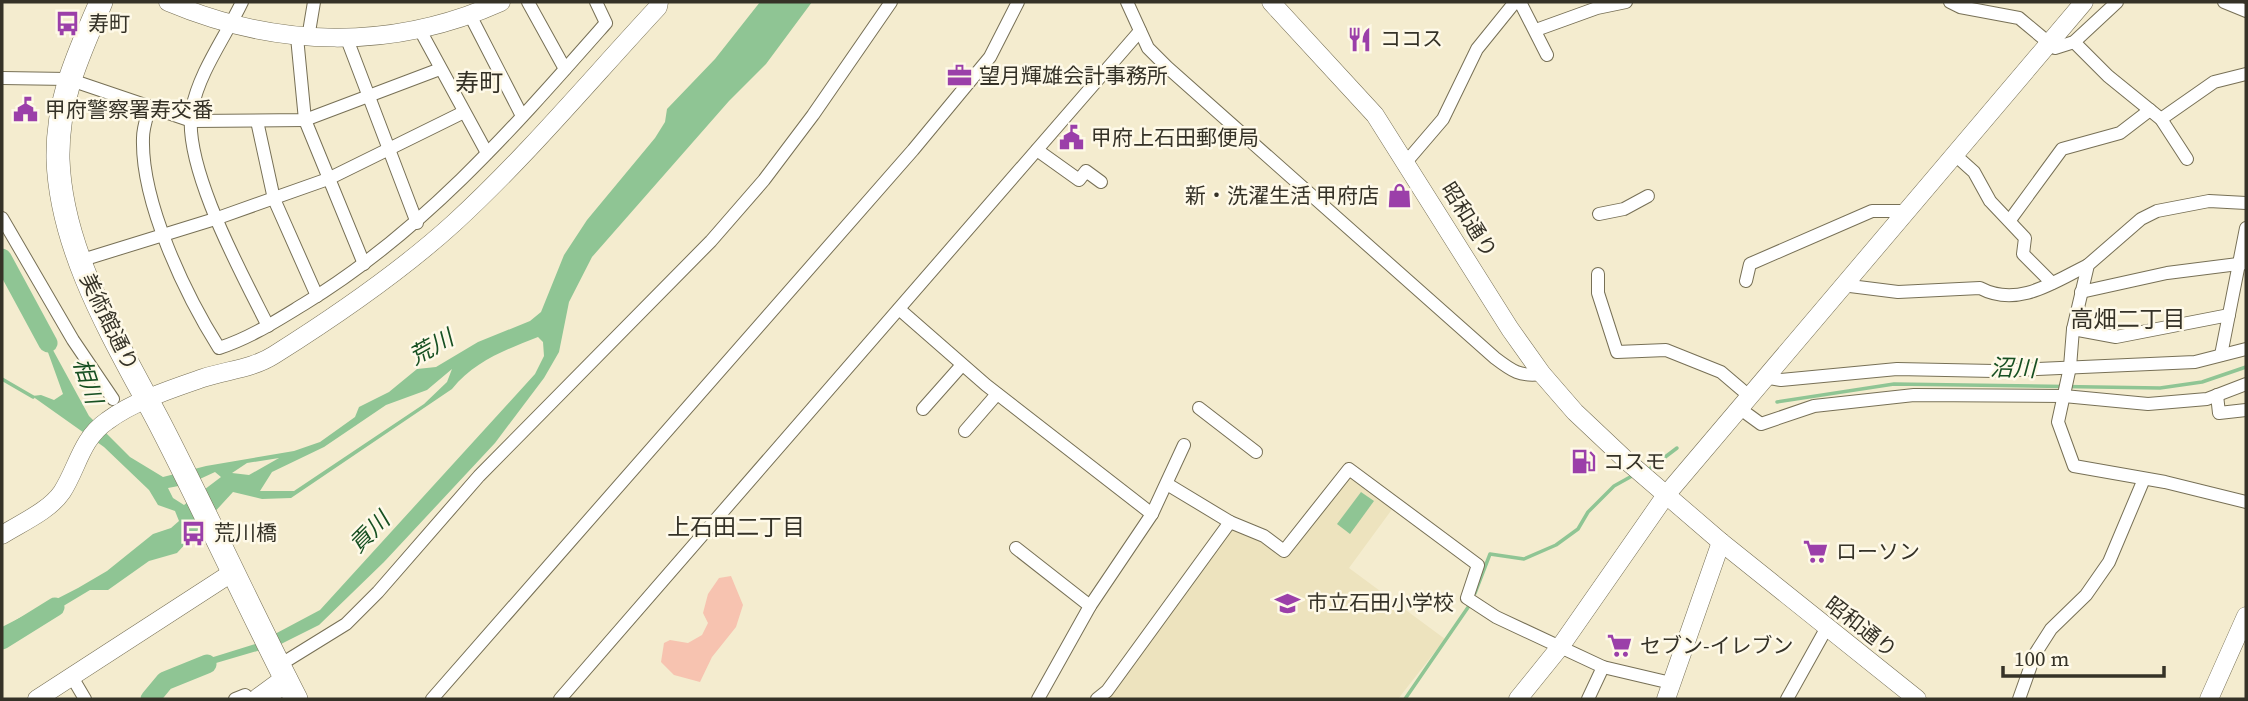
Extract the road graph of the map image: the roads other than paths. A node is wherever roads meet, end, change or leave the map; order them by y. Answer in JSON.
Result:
{"nodes":[{"id":1,"x":101,"y":2,"type":"edge"},
{"id":2,"x":168,"y":2,"type":"edge"},
{"id":3,"x":242,"y":2,"type":"edge"},
{"id":4,"x":314,"y":2,"type":"edge"},
{"id":5,"x":501,"y":2,"type":"edge"},
{"id":6,"x":528,"y":2,"type":"edge"},
{"id":7,"x":596,"y":2,"type":"edge"},
{"id":8,"x":659,"y":2,"type":"edge"},
{"id":9,"x":891,"y":2,"type":"edge"},
{"id":10,"x":1018,"y":2,"type":"edge"},
{"id":11,"x":1127,"y":2,"type":"edge"},
{"id":12,"x":1271,"y":2,"type":"edge"},
{"id":13,"x":1518,"y":2,"type":"edge"},
{"id":14,"x":1626,"y":2,"type":"edge"},
{"id":15,"x":1950,"y":2,"type":"edge"},
{"id":16,"x":2084,"y":2,"type":"edge"},
{"id":17,"x":2117,"y":2,"type":"edge"},
{"id":18,"x":2224,"y":2,"type":"edge"},
{"id":19,"x":2246,"y":11,"type":"edge"},
{"id":20,"x":470,"y":15,"type":"junction"},
{"id":21,"x":231,"y":25,"type":"junction"},
{"id":22,"x":420,"y":30,"type":"junction"},
{"id":23,"x":1535,"y":30,"type":"junction"},
{"id":24,"x":1140,"y":32,"type":"junction"},
{"id":25,"x":303,"y":38,"type":"junction"},
{"id":26,"x":347,"y":39,"type":"junction"},
{"id":27,"x":2074,"y":42,"type":"junction"},
{"id":28,"x":2049,"y":44,"type":"junction"},
{"id":29,"x":1547,"y":55,"type":"dead end"},
{"id":30,"x":440,"y":69,"type":"junction"},
{"id":31,"x":565,"y":69,"type":"junction"},
{"id":32,"x":2246,"y":74,"type":"edge"},
{"id":33,"x":2,"y":78,"type":"edge"},
{"id":34,"x":68,"y":79,"type":"junction"},
{"id":35,"x":369,"y":97,"type":"junction"},
{"id":36,"x":150,"y":106,"type":"junction"},
{"id":37,"x":2150,"y":110,"type":"junction"},
{"id":38,"x":464,"y":112,"type":"junction"},
{"id":39,"x":523,"y":116,"type":"junction"},
{"id":40,"x":2161,"y":119,"type":"junction"},
{"id":41,"x":305,"y":120,"type":"junction"},
{"id":42,"x":191,"y":121,"type":"junction"},
{"id":43,"x":257,"y":121,"type":"junction"},
{"id":44,"x":389,"y":149,"type":"junction"},
{"id":45,"x":1037,"y":150,"type":"junction"},
{"id":46,"x":487,"y":153,"type":"junction"},
{"id":47,"x":1954,"y":154,"type":"junction"},
{"id":48,"x":2188,"y":159,"type":"dead end"},
{"id":49,"x":1407,"y":161,"type":"junction"},
{"id":50,"x":328,"y":179,"type":"junction"},
{"id":51,"x":1101,"y":182,"type":"dead end"},
{"id":52,"x":1648,"y":196,"type":"dead end"},
{"id":53,"x":274,"y":199,"type":"junction"},
{"id":54,"x":2246,"y":203,"type":"edge"},
{"id":55,"x":1905,"y":211,"type":"junction"},
{"id":56,"x":1599,"y":214,"type":"dead end"},
{"id":57,"x":2,"y":218,"type":"edge"},
{"id":58,"x":215,"y":219,"type":"junction"},
{"id":59,"x":2010,"y":220,"type":"junction"},
{"id":60,"x":417,"y":223,"type":"junction"},
{"id":61,"x":2246,"y":228,"type":"edge"},
{"id":62,"x":163,"y":235,"type":"junction"},
{"id":63,"x":79,"y":261,"type":"junction"},
{"id":64,"x":364,"y":264,"type":"junction"},
{"id":65,"x":2242,"y":264,"type":"edge"},
{"id":66,"x":2088,"y":265,"type":"junction"},
{"id":67,"x":1598,"y":274,"type":"dead end"},
{"id":68,"x":1746,"y":281,"type":"dead end"},
{"id":69,"x":2052,"y":283,"type":"junction"},
{"id":70,"x":1842,"y":285,"type":"junction"},
{"id":71,"x":2081,"y":292,"type":"junction"},
{"id":72,"x":317,"y":296,"type":"junction"},
{"id":73,"x":899,"y":309,"type":"junction"},
{"id":74,"x":2229,"y":314,"type":"junction"},
{"id":75,"x":268,"y":326,"type":"junction"},
{"id":76,"x":2073,"y":329,"type":"junction"},
{"id":77,"x":2246,"y":349,"type":"edge"},
{"id":78,"x":2221,"y":355,"type":"junction"},
{"id":79,"x":962,"y":365,"type":"junction"},
{"id":80,"x":2070,"y":367,"type":"junction"},
{"id":81,"x":1542,"y":374,"type":"junction"},
{"id":82,"x":1765,"y":377,"type":"junction"},
{"id":83,"x":2246,"y":384,"type":"edge"},
{"id":84,"x":997,"y":394,"type":"junction"},
{"id":85,"x":2065,"y":394,"type":"junction"},
{"id":86,"x":2217,"y":395,"type":"junction"},
{"id":87,"x":113,"y":399,"type":"dead end"},
{"id":88,"x":146,"y":400,"type":"junction"},
{"id":89,"x":1743,"y":402,"type":"junction"},
{"id":90,"x":1199,"y":408,"type":"dead end"},
{"id":91,"x":923,"y":409,"type":"dead end"},
{"id":92,"x":2246,"y":410,"type":"edge"},
{"id":93,"x":965,"y":431,"type":"dead end"},
{"id":94,"x":1184,"y":445,"type":"dead end"},
{"id":95,"x":1256,"y":452,"type":"dead end"},
{"id":96,"x":2144,"y":479,"type":"junction"},
{"id":97,"x":1167,"y":484,"type":"junction"},
{"id":98,"x":1666,"y":495,"type":"junction"},
{"id":99,"x":2246,"y":502,"type":"edge"},
{"id":100,"x":1153,"y":514,"type":"junction"},
{"id":101,"x":1230,"y":522,"type":"junction"},
{"id":102,"x":2,"y":535,"type":"edge"},
{"id":103,"x":1721,"y":542,"type":"junction"},
{"id":104,"x":1016,"y":548,"type":"dead end"},
{"id":105,"x":230,"y":568,"type":"junction"},
{"id":106,"x":1090,"y":606,"type":"junction"},
{"id":107,"x":2246,"y":616,"type":"edge"},
{"id":108,"x":1826,"y":629,"type":"junction"},
{"id":109,"x":1560,"y":647,"type":"junction"},
{"id":110,"x":1603,"y":667,"type":"junction"},
{"id":111,"x":284,"y":676,"type":"edge"},
{"id":112,"x":72,"y":677,"type":"junction"},
{"id":113,"x":1668,"y":691,"type":"edge"},
{"id":114,"x":44,"y":697,"type":"edge"},
{"id":115,"x":85,"y":699,"type":"edge"},
{"id":116,"x":235,"y":699,"type":"edge"},
{"id":117,"x":250,"y":699,"type":"edge"},
{"id":118,"x":260,"y":699,"type":"edge"},
{"id":119,"x":432,"y":699,"type":"edge"},
{"id":120,"x":560,"y":699,"type":"edge"},
{"id":121,"x":1038,"y":699,"type":"edge"},
{"id":122,"x":1097,"y":699,"type":"edge"},
{"id":123,"x":1518,"y":699,"type":"edge"},
{"id":124,"x":1588,"y":699,"type":"edge"},
{"id":125,"x":1787,"y":699,"type":"edge"},
{"id":126,"x":1917,"y":699,"type":"edge"},
{"id":127,"x":2019,"y":699,"type":"edge"},
{"id":128,"x":2209,"y":699,"type":"edge"}],
"edges":[{"from":1,"to":34,"type":"highway","name":"美術館通り"},
{"from":2,"to":21,"type":"street"},
{"from":3,"to":21,"type":"street"},
{"from":4,"to":25,"type":"street"},
{"from":5,"to":20,"type":"street"},
{"from":6,"to":31,"type":"street"},
{"from":7,"to":31,"type":"street"},
{"from":8,"to":88,"type":"street"},
{"from":9,"to":111,"type":"street"},
{"from":10,"to":119,"type":"street"},
{"from":11,"to":24,"type":"street"},
{"from":12,"to":49,"type":"street","name":"昭和通り"},
{"from":13,"to":23,"type":"street"},
{"from":13,"to":49,"type":"street"},
{"from":14,"to":23,"type":"street"},
{"from":15,"to":28,"type":"street"},
{"from":16,"to":28,"type":"street"},
{"from":17,"to":27,"type":"street"},
{"from":18,"to":19,"type":"street"},
{"from":20,"to":22,"type":"street"},
{"from":20,"to":39,"type":"street"},
{"from":21,"to":25,"type":"street"},
{"from":21,"to":42,"type":"street"},
{"from":22,"to":26,"type":"street"},
{"from":22,"to":30,"type":"street"},
{"from":23,"to":29,"type":"street"},
{"from":24,"to":45,"type":"street"},
{"from":24,"to":81,"type":"street"},
{"from":25,"to":26,"type":"street"},
{"from":25,"to":41,"type":"street"},
{"from":26,"to":35,"type":"street"},
{"from":27,"to":28,"type":"street"},
{"from":27,"to":37,"type":"street"},
{"from":28,"to":47,"type":"street"},
{"from":30,"to":35,"type":"street"},
{"from":30,"to":38,"type":"street"},
{"from":31,"to":39,"type":"street"},
{"from":32,"to":40,"type":"street"},
{"from":33,"to":34,"type":"street"},
{"from":34,"to":36,"type":"street"},
{"from":34,"to":63,"type":"highway","name":"美術館通り"},
{"from":35,"to":41,"type":"street"},
{"from":35,"to":44,"type":"street"},
{"from":36,"to":42,"type":"street"},
{"from":36,"to":62,"type":"street"},
{"from":37,"to":40,"type":"street"},
{"from":37,"to":59,"type":"street"},
{"from":38,"to":44,"type":"street"},
{"from":38,"to":46,"type":"street"},
{"from":39,"to":46,"type":"street"},
{"from":40,"to":48,"type":"street"},
{"from":41,"to":43,"type":"street"},
{"from":41,"to":50,"type":"street"},
{"from":42,"to":43,"type":"street"},
{"from":42,"to":58,"type":"street"},
{"from":43,"to":53,"type":"street"},
{"from":44,"to":50,"type":"street"},
{"from":44,"to":60,"type":"street"},
{"from":45,"to":51,"type":"street"},
{"from":45,"to":73,"type":"street"},
{"from":46,"to":60,"type":"street"},
{"from":47,"to":55,"type":"street"},
{"from":47,"to":59,"type":"street"},
{"from":49,"to":81,"type":"street","name":"昭和通り"},
{"from":50,"to":53,"type":"street"},
{"from":50,"to":64,"type":"street"},
{"from":52,"to":56,"type":"street"},
{"from":53,"to":58,"type":"street"},
{"from":53,"to":72,"type":"street"},
{"from":54,"to":66,"type":"street"},
{"from":55,"to":68,"type":"street"},
{"from":55,"to":70,"type":"street"},
{"from":57,"to":87,"type":"street"},
{"from":58,"to":62,"type":"street"},
{"from":58,"to":75,"type":"street"},
{"from":59,"to":69,"type":"street"},
{"from":60,"to":64,"type":"street"},
{"from":61,"to":65,"type":"street"},
{"from":62,"to":63,"type":"street"},
{"from":62,"to":75,"type":"street"},
{"from":63,"to":88,"type":"highway","name":"美術館通り"},
{"from":64,"to":72,"type":"street"},
{"from":65,"to":71,"type":"street"},
{"from":65,"to":74,"type":"street"},
{"from":66,"to":69,"type":"street"},
{"from":66,"to":71,"type":"street"},
{"from":67,"to":89,"type":"street"},
{"from":69,"to":70,"type":"street"},
{"from":70,"to":82,"type":"street"},
{"from":71,"to":76,"type":"street"},
{"from":72,"to":75,"type":"street"},
{"from":73,"to":79,"type":"street"},
{"from":73,"to":120,"type":"street"},
{"from":74,"to":76,"type":"street"},
{"from":74,"to":78,"type":"street"},
{"from":76,"to":80,"type":"street"},
{"from":77,"to":78,"type":"street"},
{"from":78,"to":80,"type":"street"},
{"from":79,"to":84,"type":"street"},
{"from":79,"to":91,"type":"street"},
{"from":80,"to":82,"type":"street"},
{"from":80,"to":85,"type":"street"},
{"from":81,"to":98,"type":"street","name":"昭和通り"},
{"from":82,"to":89,"type":"street"},
{"from":83,"to":86,"type":"street"},
{"from":84,"to":93,"type":"street"},
{"from":84,"to":100,"type":"street"},
{"from":85,"to":86,"type":"street"},
{"from":85,"to":89,"type":"street"},
{"from":85,"to":96,"type":"street"},
{"from":86,"to":92,"type":"street"},
{"from":88,"to":102,"type":"street"},
{"from":88,"to":105,"type":"highway","name":"美術館通り"},
{"from":89,"to":98,"type":"street"},
{"from":90,"to":95,"type":"street"},
{"from":94,"to":97,"type":"street"},
{"from":96,"to":99,"type":"street"},
{"from":96,"to":127,"type":"street"},
{"from":97,"to":100,"type":"street"},
{"from":97,"to":101,"type":"street"},
{"from":98,"to":103,"type":"street","name":"昭和通り"},
{"from":98,"to":109,"type":"street"},
{"from":100,"to":106,"type":"street"},
{"from":101,"to":109,"type":"street"},
{"from":101,"to":122,"type":"street"},
{"from":103,"to":108,"type":"street","name":"昭和通り"},
{"from":103,"to":113,"type":"street"},
{"from":104,"to":106,"type":"street"},
{"from":105,"to":111,"type":"highway","name":"美術館通り"},
{"from":105,"to":112,"type":"street"},
{"from":106,"to":121,"type":"street"},
{"from":107,"to":128,"type":"street"},
{"from":108,"to":125,"type":"street"},
{"from":108,"to":126,"type":"street","name":"昭和通り"},
{"from":109,"to":110,"type":"street"},
{"from":109,"to":123,"type":"street"},
{"from":110,"to":113,"type":"street"},
{"from":110,"to":124,"type":"street"},
{"from":111,"to":118,"type":"highway"},
{"from":112,"to":114,"type":"street"},
{"from":112,"to":115,"type":"street"},
{"from":116,"to":117,"type":"street"}]}
